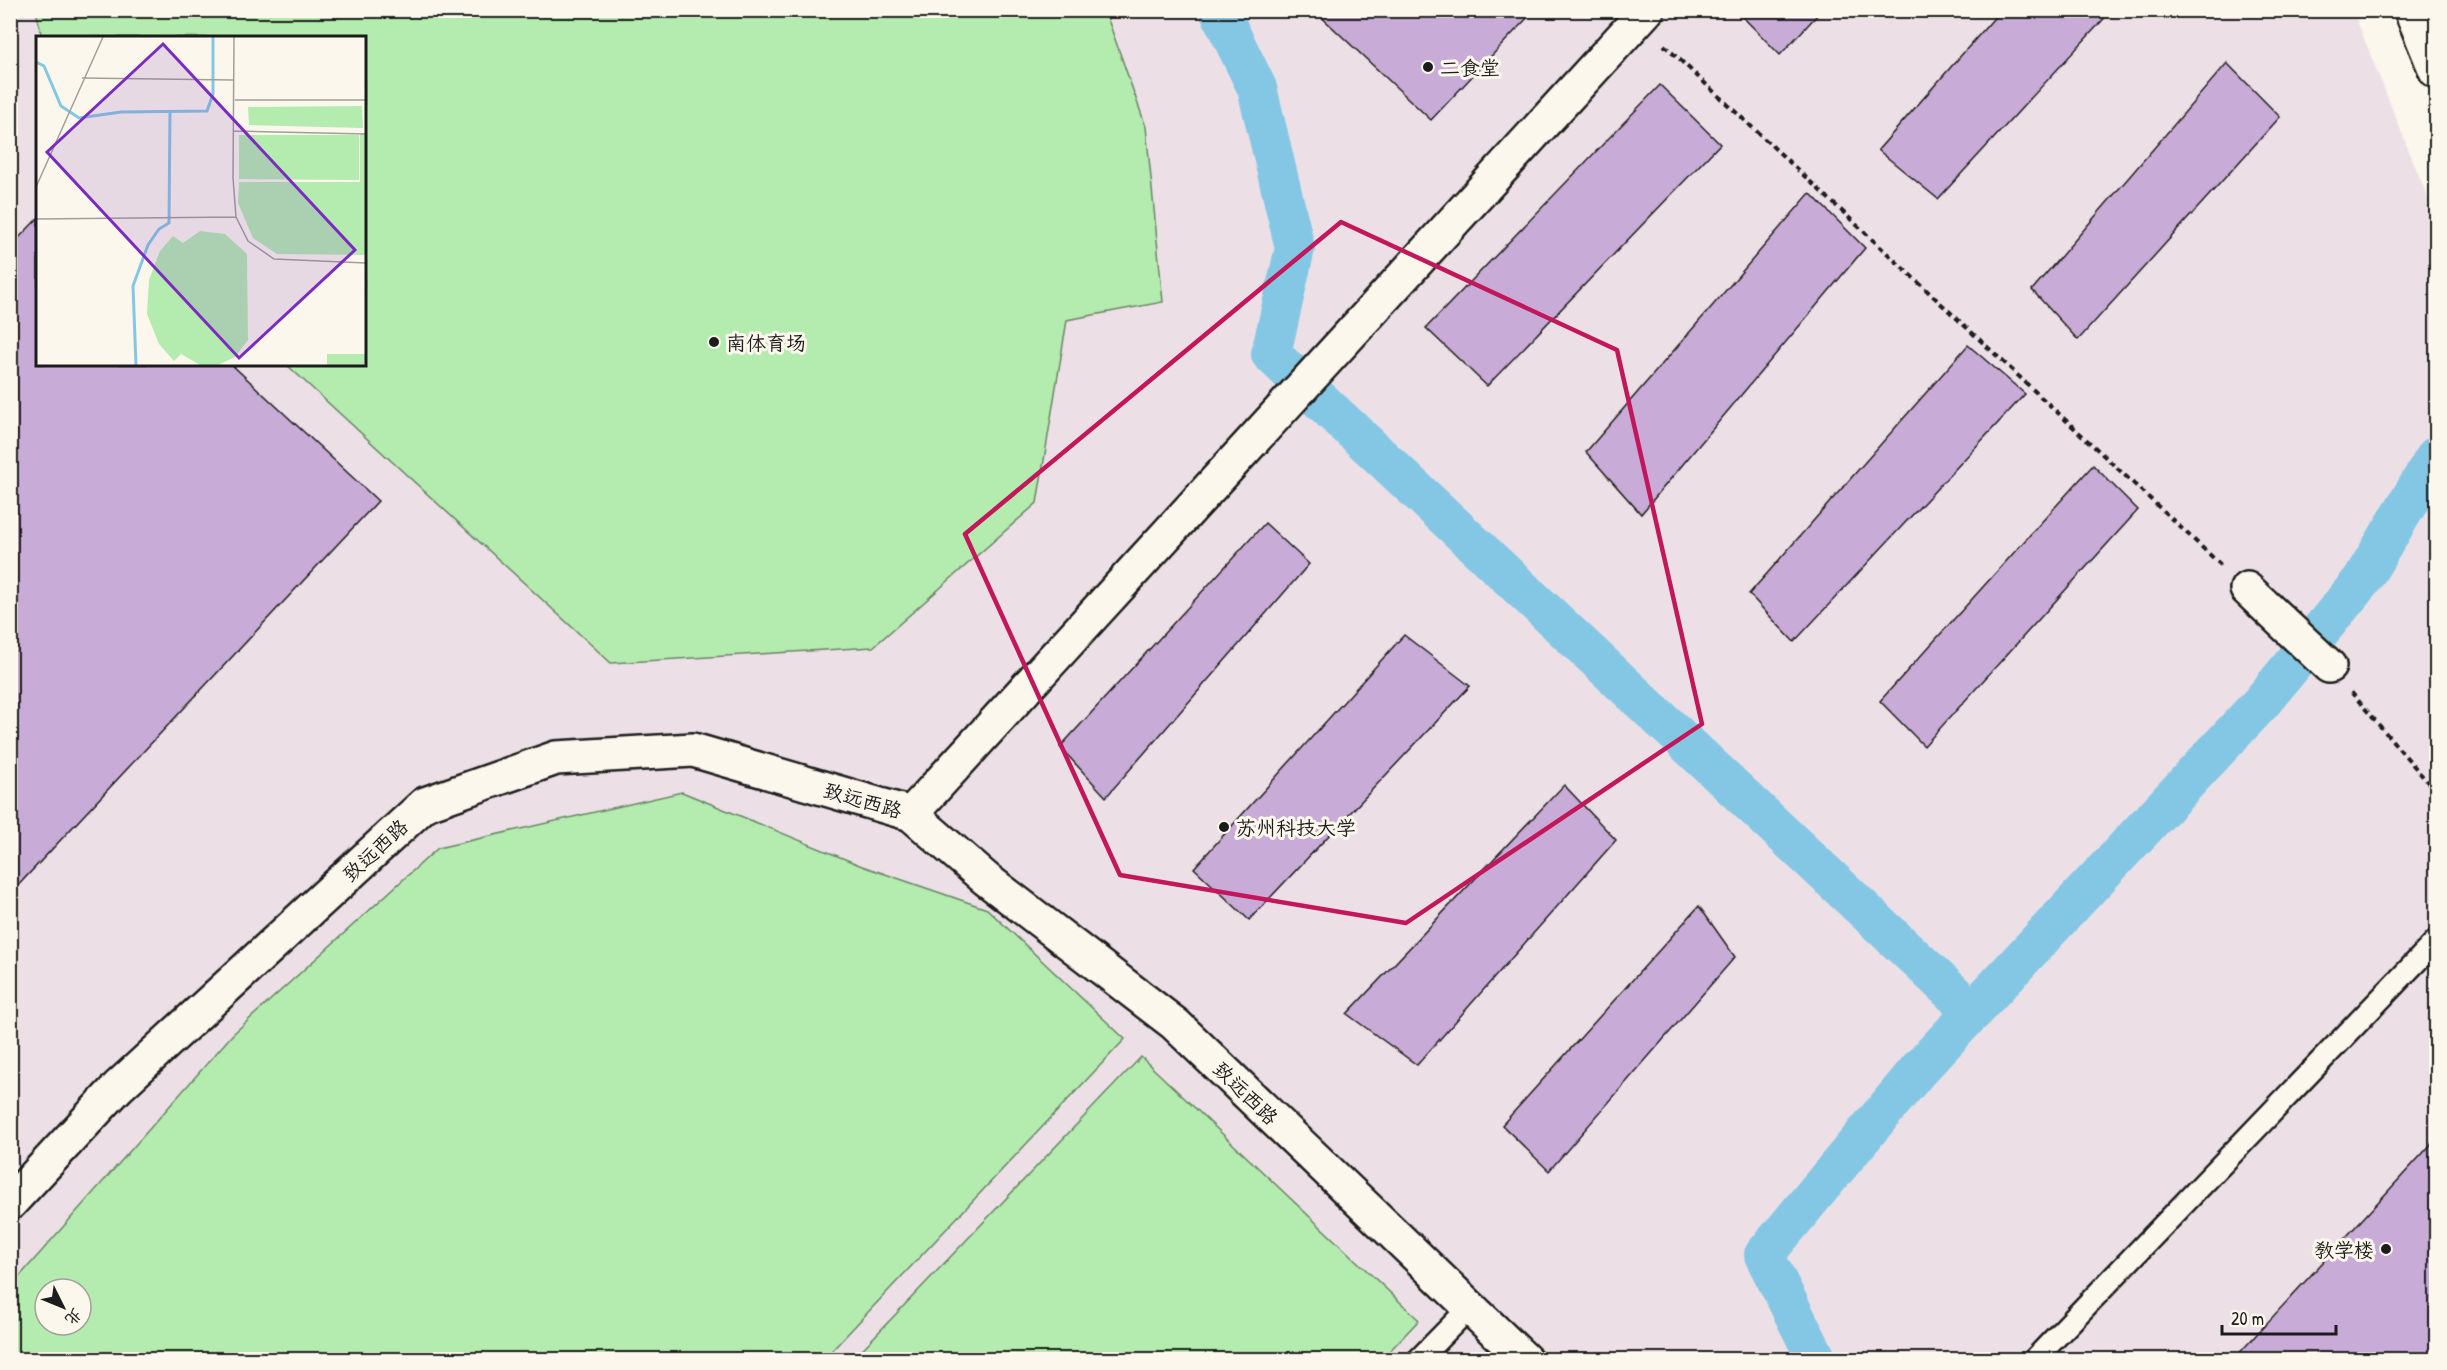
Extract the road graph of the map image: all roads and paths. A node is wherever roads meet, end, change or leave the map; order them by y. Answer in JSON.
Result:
{"nodes":[{"id":1,"x":2411,"y":10,"type":"edge"},
{"id":2,"x":1642,"y":15,"type":"edge"},
{"id":3,"x":2436,"y":70,"type":"edge"},
{"id":4,"x":2247,"y":589,"type":"joint"},
{"id":5,"x":2329,"y":666,"type":"joint"},
{"id":6,"x":2436,"y":792,"type":"edge"},
{"id":7,"x":911,"y":814,"type":"junction"},
{"id":8,"x":2436,"y":940,"type":"edge"},
{"id":9,"x":10,"y":1203,"type":"edge"},
{"id":10,"x":1470,"y":1307,"type":"junction"},
{"id":11,"x":1418,"y":1359,"type":"edge"},
{"id":12,"x":1525,"y":1359,"type":"edge"},
{"id":13,"x":2034,"y":1359,"type":"edge"}],
"edges":[{"from":1,"to":3,"type":"street"},
{"from":2,"to":4,"type":"path"},
{"from":2,"to":7,"type":"street"},
{"from":4,"to":5,"type":"street"},
{"from":5,"to":6,"type":"path"},
{"from":7,"to":9,"type":"street","name":"致远西路"},
{"from":7,"to":10,"type":"street","name":"致远西路"},
{"from":8,"to":13,"type":"lane"},
{"from":10,"to":11,"type":"lane"},
{"from":10,"to":12,"type":"street","name":"致远西路"}]}
